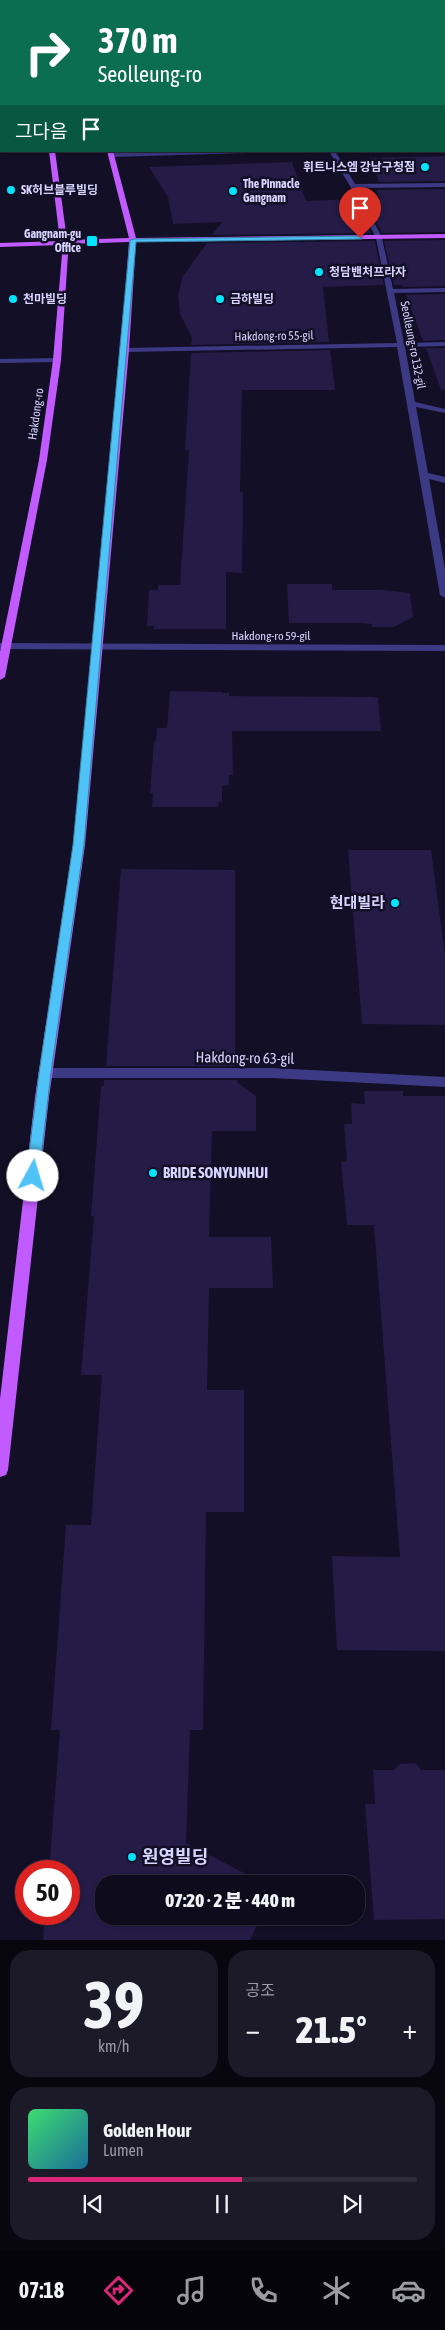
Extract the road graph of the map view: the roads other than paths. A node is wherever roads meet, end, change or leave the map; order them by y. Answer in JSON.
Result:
{"nodes":[{"id":1,"x":52,"y":152,"type":"edge"},
{"id":2,"x":253,"y":152,"type":"edge"},
{"id":3,"x":333,"y":152,"type":"edge"},
{"id":4,"x":111,"y":153,"type":"edge"},
{"id":5,"x":195,"y":153,"type":"edge"},
{"id":6,"x":445,"y":185,"type":"edge"},
{"id":7,"x":353,"y":186,"type":"junction"},
{"id":8,"x":445,"y":236,"type":"edge"},
{"id":9,"x":379,"y":238,"type":"junction"},
{"id":10,"x":134,"y":240,"type":"junction"},
{"id":11,"x":65,"y":243,"type":"junction"},
{"id":12,"x":0,"y":245,"type":"edge"},
{"id":13,"x":445,"y":290,"type":"edge"},
{"id":14,"x":390,"y":291,"type":"junction"},
{"id":15,"x":445,"y":344,"type":"edge"},
{"id":16,"x":424,"y":345,"type":"junction"},
{"id":17,"x":401,"y":346,"type":"junction"},
{"id":18,"x":445,"y":349,"type":"edge"},
{"id":19,"x":125,"y":350,"type":"junction"},
{"id":20,"x":57,"y":360,"type":"junction"},
{"id":21,"x":0,"y":361,"type":"edge"},
{"id":22,"x":411,"y":404,"type":"junction"},
{"id":23,"x":445,"y":411,"type":"edge"},
{"id":24,"x":424,"y":475,"type":"junction"},
{"id":25,"x":445,"y":480,"type":"edge"},
{"id":26,"x":445,"y":595,"type":"edge"},
{"id":27,"x":3,"y":646,"type":"edge"},
{"id":28,"x":97,"y":648,"type":"junction"},
{"id":29,"x":445,"y":648,"type":"edge"},
{"id":30,"x":0,"y":678,"type":"edge"},
{"id":31,"x":45,"y":1073,"type":"junction"},
{"id":32,"x":445,"y":1082,"type":"edge"},
{"id":33,"x":0,"y":1470,"type":"edge"}],
"edges":[{"from":1,"to":11,"type":"main road","name":"Hakdong-ro"},
{"from":2,"to":5,"type":"street"},
{"from":3,"to":7,"type":"street","name":"Seolleung-ro 132-gil"},
{"from":4,"to":5,"type":"street"},
{"from":4,"to":10,"type":"main road"},
{"from":6,"to":7,"type":"street"},
{"from":7,"to":9,"type":"street","name":"Seolleung-ro 132-gil"},
{"from":8,"to":9,"type":"main road"},
{"from":9,"to":10,"type":"main road"},
{"from":9,"to":14,"type":"street","name":"Seolleung-ro 132-gil"},
{"from":10,"to":11,"type":"main road"},
{"from":10,"to":19,"type":"main road"},
{"from":11,"to":12,"type":"main road"},
{"from":11,"to":20,"type":"main road","name":"Hakdong-ro"},
{"from":13,"to":14,"type":"street","name":"Seolleung-ro 132-gil"},
{"from":14,"to":17,"type":"street","name":"Seolleung-ro 132-gil"},
{"from":15,"to":16,"type":"street","name":"Hakdong-ro 55-gil"},
{"from":16,"to":17,"type":"street","name":"Hakdong-ro 55-gil"},
{"from":16,"to":18,"type":"street","name":"Hakdong-ro 55-gil"},
{"from":17,"to":19,"type":"street","name":"Hakdong-ro 55-gil"},
{"from":17,"to":22,"type":"street","name":"Seolleung-ro 132-gil"},
{"from":19,"to":28,"type":"main road"},
{"from":20,"to":21,"type":"street"},
{"from":20,"to":27,"type":"main road","name":"Hakdong-ro"},
{"from":22,"to":23,"type":"street","name":"Seolleung-ro 132-gil"},
{"from":22,"to":24,"type":"street","name":"Seolleung-ro 132-gil"},
{"from":24,"to":25,"type":"street"},
{"from":24,"to":26,"type":"street","name":"Seolleung-ro 132-gil"},
{"from":27,"to":28,"type":"street","name":"Hakdong-ro 59-gil"},
{"from":27,"to":30,"type":"main road","name":"Hakdong-ro"},
{"from":28,"to":29,"type":"street","name":"Hakdong-ro 59-gil"},
{"from":28,"to":31,"type":"main road"},
{"from":31,"to":32,"type":"street","name":"Hakdong-ro 63-gil"},
{"from":31,"to":33,"type":"main road"}]}
